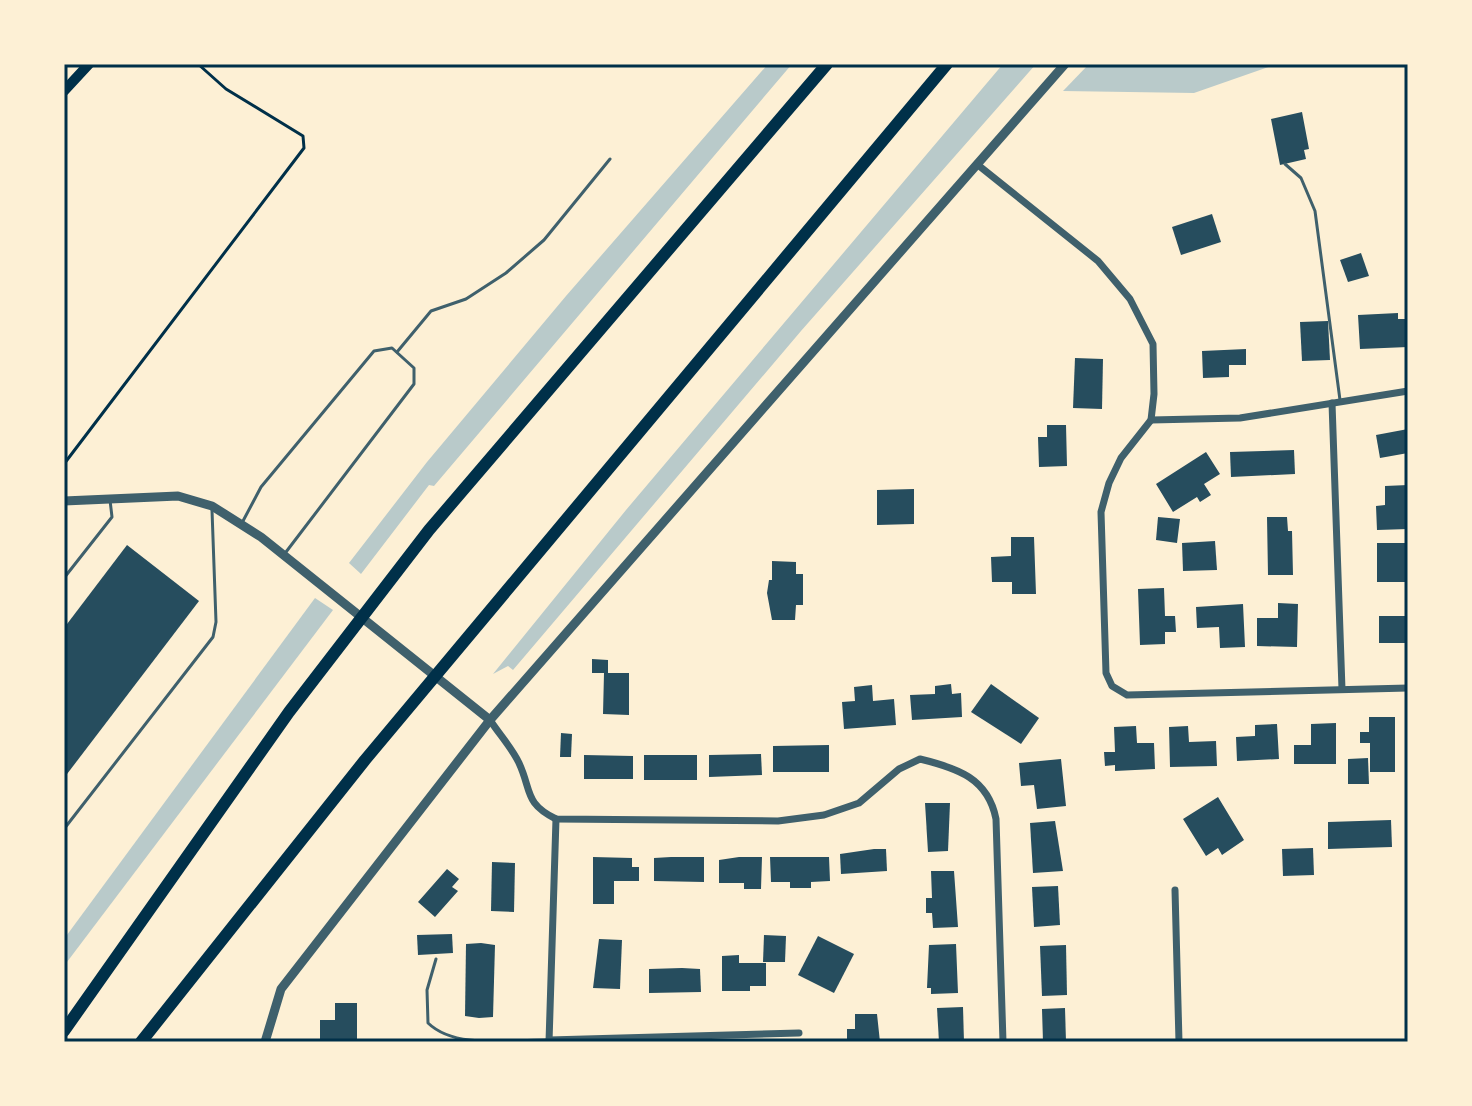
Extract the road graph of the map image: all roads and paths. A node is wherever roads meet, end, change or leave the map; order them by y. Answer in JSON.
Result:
{"nodes":[{"id":1,"x":198,"y":64,"type":"edge"},
{"id":2,"x":827,"y":64,"type":"edge"},
{"id":3,"x":947,"y":64,"type":"edge"},
{"id":4,"x":1065,"y":64,"type":"edge"},
{"id":5,"x":88,"y":65,"type":"edge"},
{"id":6,"x":64,"y":91,"type":"edge"},
{"id":7,"x":610,"y":159,"type":"dead end"},
{"id":8,"x":1285,"y":164,"type":"dead end"},
{"id":9,"x":978,"y":165,"type":"junction"},
{"id":10,"x":397,"y":352,"type":"junction"},
{"id":11,"x":1408,"y":391,"type":"edge"},
{"id":12,"x":1336,"y":402,"type":"junction"},
{"id":13,"x":1151,"y":420,"type":"junction"},
{"id":14,"x":64,"y":464,"type":"edge"},
{"id":15,"x":110,"y":500,"type":"junction"},
{"id":16,"x":64,"y":501,"type":"edge"},
{"id":17,"x":212,"y":506,"type":"junction"},
{"id":18,"x":242,"y":525,"type":"junction"},
{"id":19,"x":284,"y":555,"type":"junction"},
{"id":20,"x":64,"y":578,"type":"edge"},
{"id":21,"x":1408,"y":688,"type":"edge"},
{"id":22,"x":1342,"y":689,"type":"junction"},
{"id":23,"x":490,"y":720,"type":"junction"},
{"id":24,"x":556,"y":819,"type":"junction"},
{"id":25,"x":64,"y":829,"type":"edge"},
{"id":26,"x":1175,"y":890,"type":"dead end"},
{"id":27,"x":436,"y":959,"type":"dead end"},
{"id":28,"x":64,"y":1031,"type":"edge"},
{"id":29,"x":799,"y":1033,"type":"dead end"},
{"id":30,"x":549,"y":1041,"type":"edge"},
{"id":31,"x":141,"y":1042,"type":"edge"},
{"id":32,"x":265,"y":1042,"type":"edge"},
{"id":33,"x":1003,"y":1042,"type":"edge"},
{"id":34,"x":1179,"y":1042,"type":"edge"}],
"edges":[{"from":1,"to":14,"type":"path"},
{"from":2,"to":28,"type":"highway"},
{"from":3,"to":31,"type":"highway"},
{"from":4,"to":9,"type":"street"},
{"from":5,"to":6,"type":"main road"},
{"from":7,"to":10,"type":"lane"},
{"from":8,"to":12,"type":"lane"},
{"from":9,"to":13,"type":"street"},
{"from":9,"to":23,"type":"street"},
{"from":10,"to":18,"type":"lane"},
{"from":10,"to":19,"type":"lane"},
{"from":11,"to":12,"type":"street"},
{"from":12,"to":13,"type":"street"},
{"from":12,"to":22,"type":"street"},
{"from":13,"to":22,"type":"street"},
{"from":15,"to":16,"type":"street"},
{"from":15,"to":17,"type":"street"},
{"from":15,"to":20,"type":"lane"},
{"from":17,"to":18,"type":"street"},
{"from":17,"to":25,"type":"lane"},
{"from":18,"to":19,"type":"street"},
{"from":19,"to":23,"type":"street"},
{"from":21,"to":22,"type":"street"},
{"from":23,"to":24,"type":"street"},
{"from":23,"to":32,"type":"street"},
{"from":24,"to":30,"type":"street"},
{"from":24,"to":33,"type":"street"},
{"from":26,"to":34,"type":"street"},
{"from":27,"to":30,"type":"lane"},
{"from":29,"to":30,"type":"street"}]}
